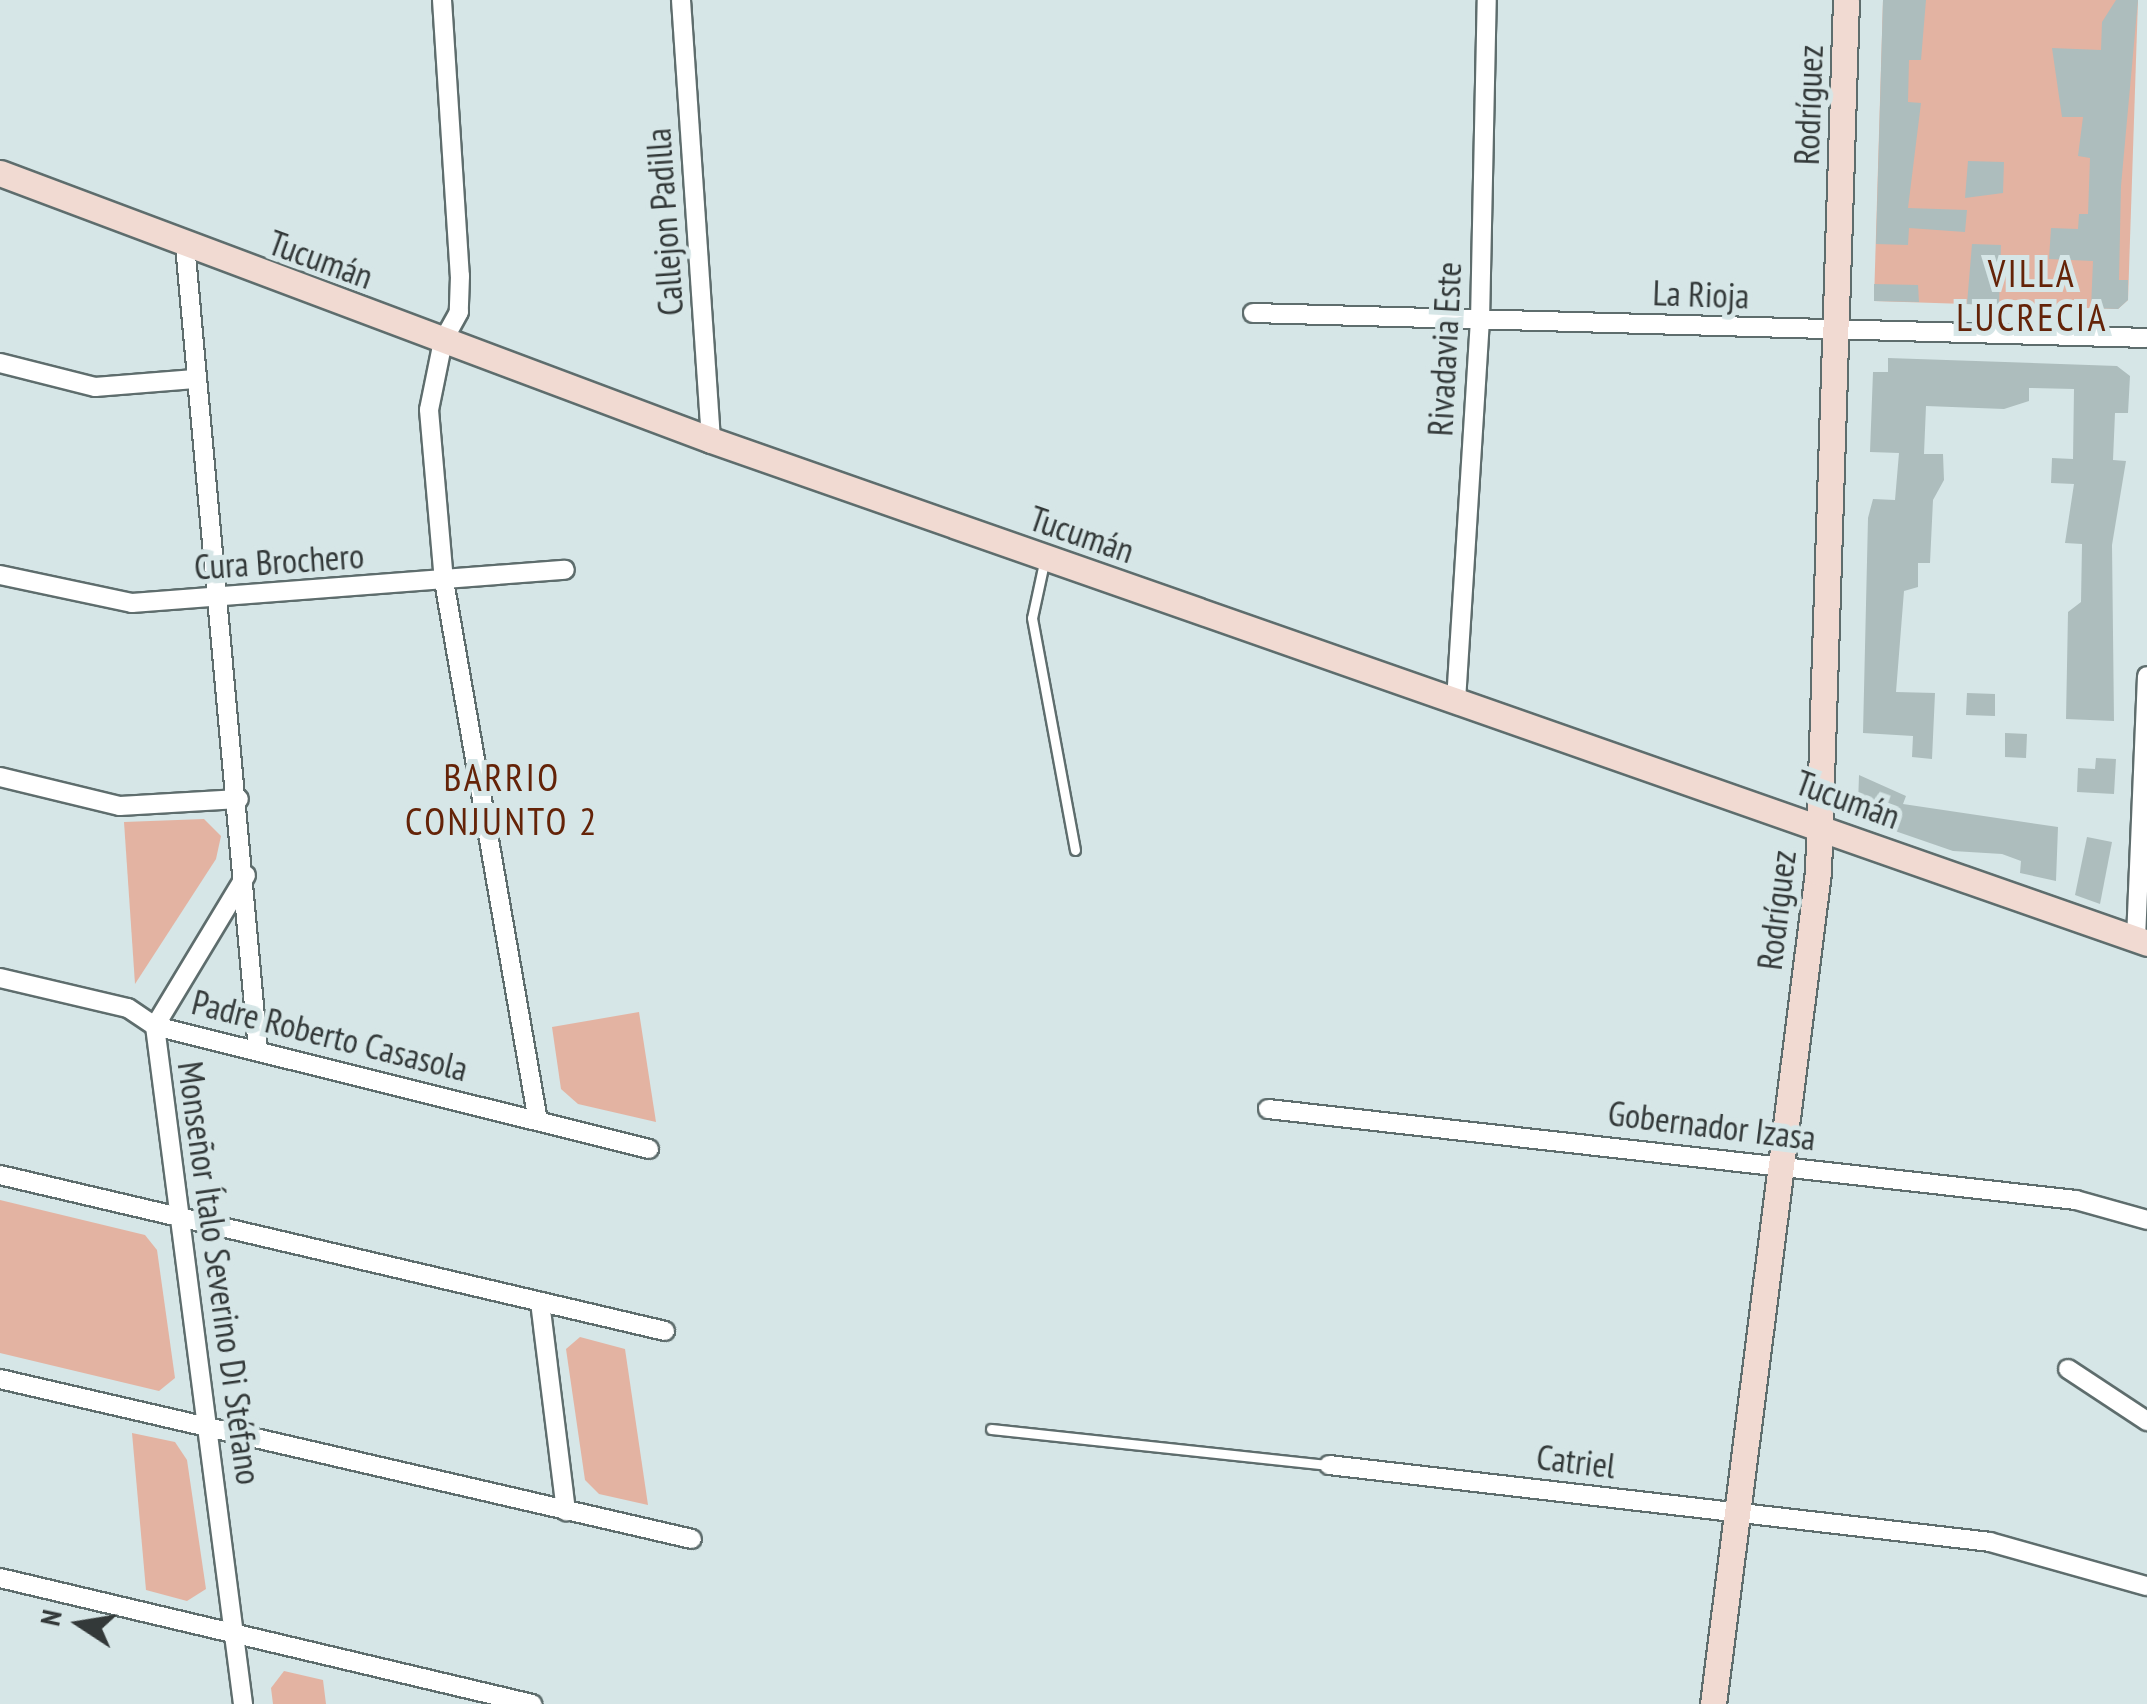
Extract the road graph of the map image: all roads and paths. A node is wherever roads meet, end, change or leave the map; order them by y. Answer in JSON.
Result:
{"nodes":[{"id":1,"x":442,"y":0,"type":"edge"},
{"id":2,"x":681,"y":0,"type":"edge"},
{"id":3,"x":1486,"y":0,"type":"edge"},
{"id":4,"x":1846,"y":0,"type":"edge"},
{"id":5,"x":0,"y":173,"type":"edge"},
{"id":6,"x":185,"y":246,"type":"junction"},
{"id":7,"x":1254,"y":312,"type":"dead end"},
{"id":8,"x":1480,"y":320,"type":"junction"},
{"id":9,"x":1837,"y":330,"type":"junction"},
{"id":10,"x":2147,"y":338,"type":"edge"},
{"id":11,"x":443,"y":341,"type":"junction"},
{"id":12,"x":0,"y":364,"type":"edge"},
{"id":13,"x":195,"y":379,"type":"junction"},
{"id":14,"x":711,"y":440,"type":"junction"},
{"id":15,"x":1046,"y":558,"type":"junction"},
{"id":16,"x":565,"y":570,"type":"dead end"},
{"id":17,"x":0,"y":575,"type":"edge"},
{"id":18,"x":444,"y":581,"type":"junction"},
{"id":19,"x":220,"y":598,"type":"junction"},
{"id":20,"x":2147,"y":676,"type":"edge"},
{"id":21,"x":1456,"y":701,"type":"junction"},
{"id":22,"x":0,"y":777,"type":"edge"},
{"id":23,"x":239,"y":799,"type":"junction"},
{"id":24,"x":1821,"y":827,"type":"junction"},
{"id":25,"x":1075,"y":850,"type":"dead end"},
{"id":26,"x":246,"y":875,"type":"junction"},
{"id":27,"x":2142,"y":941,"type":"edge"},
{"id":28,"x":0,"y":978,"type":"edge"},
{"id":29,"x":155,"y":1026,"type":"junction"},
{"id":30,"x":258,"y":1050,"type":"junction"},
{"id":31,"x":1268,"y":1109,"type":"dead end"},
{"id":32,"x":538,"y":1121,"type":"junction"},
{"id":33,"x":648,"y":1148,"type":"dead end"},
{"id":34,"x":1777,"y":1165,"type":"junction"},
{"id":35,"x":0,"y":1175,"type":"edge"},
{"id":36,"x":176,"y":1217,"type":"junction"},
{"id":37,"x":2147,"y":1220,"type":"edge"},
{"id":38,"x":540,"y":1302,"type":"junction"},
{"id":39,"x":665,"y":1332,"type":"dead end"},
{"id":40,"x":2068,"y":1369,"type":"dead end"},
{"id":41,"x":0,"y":1379,"type":"edge"},
{"id":42,"x":2147,"y":1421,"type":"edge"},
{"id":43,"x":991,"y":1429,"type":"dead end"},
{"id":44,"x":210,"y":1431,"type":"junction"},
{"id":45,"x":1329,"y":1464,"type":"joint"},
{"id":46,"x":566,"y":1511,"type":"junction"},
{"id":47,"x":1736,"y":1512,"type":"junction"},
{"id":48,"x":692,"y":1539,"type":"dead end"},
{"id":49,"x":0,"y":1578,"type":"edge"},
{"id":50,"x":2147,"y":1586,"type":"edge"},
{"id":51,"x":232,"y":1633,"type":"junction"},
{"id":52,"x":243,"y":1704,"type":"edge"},
{"id":53,"x":532,"y":1704,"type":"edge"},
{"id":54,"x":1713,"y":1704,"type":"edge"}],
"edges":[{"from":1,"to":11,"type":"street"},
{"from":2,"to":14,"type":"street","name":"Callejon Padilla"},
{"from":3,"to":8,"type":"street","name":"Rivadavia Este"},
{"from":4,"to":9,"type":"main road","name":"Rodríguez"},
{"from":5,"to":6,"type":"main road","name":"Tucumán"},
{"from":6,"to":11,"type":"main road","name":"Tucumán"},
{"from":6,"to":13,"type":"street","name":"Monseñor Ítalo Severino Di Stéfano"},
{"from":7,"to":8,"type":"street","name":"La Rioja"},
{"from":8,"to":9,"type":"street","name":"La Rioja"},
{"from":8,"to":21,"type":"street","name":"Rivadavia Este"},
{"from":9,"to":10,"type":"street","name":"La Rioja"},
{"from":9,"to":24,"type":"main road","name":"Rodríguez"},
{"from":11,"to":14,"type":"main road","name":"Tucumán"},
{"from":11,"to":18,"type":"street"},
{"from":12,"to":13,"type":"street"},
{"from":13,"to":19,"type":"street","name":"Monseñor Ítalo Severino Di Stéfano"},
{"from":14,"to":15,"type":"main road","name":"Tucumán"},
{"from":15,"to":21,"type":"main road","name":"Tucumán"},
{"from":15,"to":25,"type":"lane"},
{"from":16,"to":18,"type":"street","name":"Cura Brochero"},
{"from":17,"to":19,"type":"street","name":"Cura Brochero"},
{"from":18,"to":19,"type":"street","name":"Cura Brochero"},
{"from":18,"to":32,"type":"street"},
{"from":19,"to":23,"type":"street","name":"Monseñor Ítalo Severino Di Stéfano"},
{"from":20,"to":27,"type":"street"},
{"from":21,"to":24,"type":"main road","name":"Tucumán"},
{"from":22,"to":23,"type":"street"},
{"from":23,"to":26,"type":"street","name":"Monseñor Ítalo Severino Di Stéfano"},
{"from":24,"to":27,"type":"main road","name":"Tucumán"},
{"from":24,"to":34,"type":"main road","name":"Rodríguez"},
{"from":26,"to":29,"type":"street","name":"Monseñor Ítalo Severino Di Stéfano"},
{"from":26,"to":30,"type":"street","name":"Monseñor Ítalo Severino Di Stéfano"},
{"from":28,"to":29,"type":"street","name":"Padre Roberto Casasola"},
{"from":29,"to":30,"type":"street","name":"Padre Roberto Casasola"},
{"from":29,"to":36,"type":"street","name":"Monseñor Ítalo Severino Di Stéfano"},
{"from":30,"to":32,"type":"street","name":"Padre Roberto Casasola"},
{"from":31,"to":34,"type":"street","name":"Gobernador Izasa"},
{"from":32,"to":33,"type":"street","name":"Padre Roberto Casasola"},
{"from":34,"to":37,"type":"street","name":"Gobernador Izasa"},
{"from":34,"to":47,"type":"main road","name":"Rodríguez"},
{"from":35,"to":36,"type":"street"},
{"from":36,"to":38,"type":"street"},
{"from":36,"to":44,"type":"street","name":"Monseñor Ítalo Severino Di Stéfano"},
{"from":38,"to":39,"type":"street"},
{"from":38,"to":46,"type":"street"},
{"from":40,"to":42,"type":"street"},
{"from":41,"to":44,"type":"street"},
{"from":43,"to":45,"type":"lane","name":"Catriel"},
{"from":44,"to":46,"type":"street"},
{"from":44,"to":51,"type":"street","name":"Monseñor Ítalo Severino Di Stéfano"},
{"from":45,"to":47,"type":"street","name":"Catriel"},
{"from":46,"to":48,"type":"street"},
{"from":47,"to":50,"type":"street","name":"Catriel"},
{"from":47,"to":54,"type":"main road","name":"Rodríguez"},
{"from":49,"to":51,"type":"street"},
{"from":51,"to":52,"type":"street","name":"Monseñor Ítalo Severino Di Stéfano"},
{"from":51,"to":53,"type":"street"}]}
